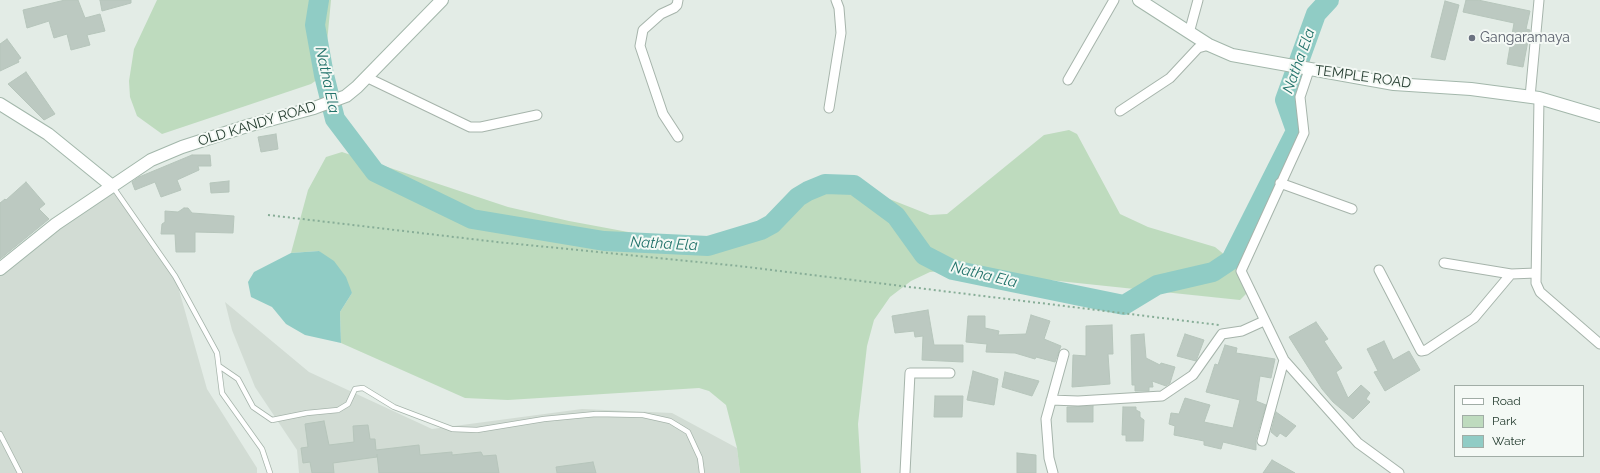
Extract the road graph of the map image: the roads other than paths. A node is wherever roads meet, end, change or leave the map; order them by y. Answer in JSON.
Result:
{"nodes":[{"id":1,"x":442,"y":0,"type":"edge"},
{"id":2,"x":678,"y":0,"type":"edge"},
{"id":3,"x":836,"y":0,"type":"edge"},
{"id":4,"x":1114,"y":0,"type":"edge"},
{"id":5,"x":1139,"y":0,"type":"edge"},
{"id":6,"x":1198,"y":0,"type":"edge"},
{"id":7,"x":1539,"y":0,"type":"edge"},
{"id":8,"x":1189,"y":33,"type":"junction"},
{"id":9,"x":1209,"y":45,"type":"junction"},
{"id":10,"x":1309,"y":70,"type":"junction"},
{"id":11,"x":366,"y":77,"type":"junction"},
{"id":12,"x":1068,"y":80,"type":"dead end"},
{"id":13,"x":1534,"y":97,"type":"junction"},
{"id":14,"x":0,"y":104,"type":"edge"},
{"id":15,"x":829,"y":108,"type":"dead end"},
{"id":16,"x":1120,"y":111,"type":"dead end"},
{"id":17,"x":537,"y":115,"type":"dead end"},
{"id":18,"x":1600,"y":116,"type":"edge"},
{"id":19,"x":678,"y":137,"type":"dead end"},
{"id":20,"x":1280,"y":183,"type":"junction"},
{"id":21,"x":112,"y":186,"type":"junction"},
{"id":22,"x":1352,"y":209,"type":"dead end"},
{"id":23,"x":1444,"y":263,"type":"dead end"},
{"id":24,"x":0,"y":269,"type":"edge"},
{"id":25,"x":1379,"y":270,"type":"dead end"},
{"id":26,"x":1536,"y":273,"type":"junction"},
{"id":27,"x":1511,"y":274,"type":"junction"},
{"id":28,"x":1264,"y":321,"type":"junction"},
{"id":29,"x":1600,"y":344,"type":"edge"},
{"id":30,"x":1064,"y":354,"type":"dead end"},
{"id":31,"x":1284,"y":360,"type":"junction"},
{"id":32,"x":219,"y":366,"type":"junction"},
{"id":33,"x":950,"y":373,"type":"dead end"},
{"id":34,"x":1051,"y":400,"type":"junction"},
{"id":35,"x":0,"y":434,"type":"edge"},
{"id":36,"x":1262,"y":441,"type":"dead end"},
{"id":37,"x":20,"y":473,"type":"edge"},
{"id":38,"x":270,"y":473,"type":"edge"},
{"id":39,"x":702,"y":473,"type":"edge"},
{"id":40,"x":905,"y":473,"type":"edge"},
{"id":41,"x":1053,"y":473,"type":"edge"},
{"id":42,"x":1399,"y":473,"type":"edge"}],
"edges":[{"from":1,"to":11,"type":"street","name":"OLD KANDY ROAD"},
{"from":2,"to":19,"type":"street"},
{"from":3,"to":15,"type":"street"},
{"from":4,"to":12,"type":"street"},
{"from":5,"to":8,"type":"street","name":"TEMPLE ROAD"},
{"from":6,"to":8,"type":"street"},
{"from":7,"to":13,"type":"street"},
{"from":8,"to":9,"type":"street","name":"TEMPLE ROAD"},
{"from":9,"to":10,"type":"street","name":"TEMPLE ROAD"},
{"from":9,"to":16,"type":"street"},
{"from":10,"to":13,"type":"street","name":"TEMPLE ROAD"},
{"from":10,"to":20,"type":"street"},
{"from":11,"to":17,"type":"street"},
{"from":11,"to":21,"type":"street","name":"OLD KANDY ROAD"},
{"from":13,"to":18,"type":"street","name":"TEMPLE ROAD"},
{"from":13,"to":26,"type":"street"},
{"from":14,"to":21,"type":"street"},
{"from":20,"to":22,"type":"street"},
{"from":20,"to":28,"type":"street"},
{"from":21,"to":24,"type":"street","name":"OLD KANDY ROAD"},
{"from":21,"to":32,"type":"lane"},
{"from":23,"to":27,"type":"street"},
{"from":25,"to":27,"type":"street"},
{"from":26,"to":27,"type":"street"},
{"from":26,"to":29,"type":"street"},
{"from":28,"to":31,"type":"street"},
{"from":28,"to":34,"type":"street"},
{"from":30,"to":34,"type":"street"},
{"from":31,"to":36,"type":"street"},
{"from":31,"to":42,"type":"street"},
{"from":32,"to":38,"type":"lane"},
{"from":32,"to":39,"type":"lane"},
{"from":33,"to":40,"type":"street"},
{"from":34,"to":41,"type":"street"},
{"from":35,"to":37,"type":"lane"}]}
